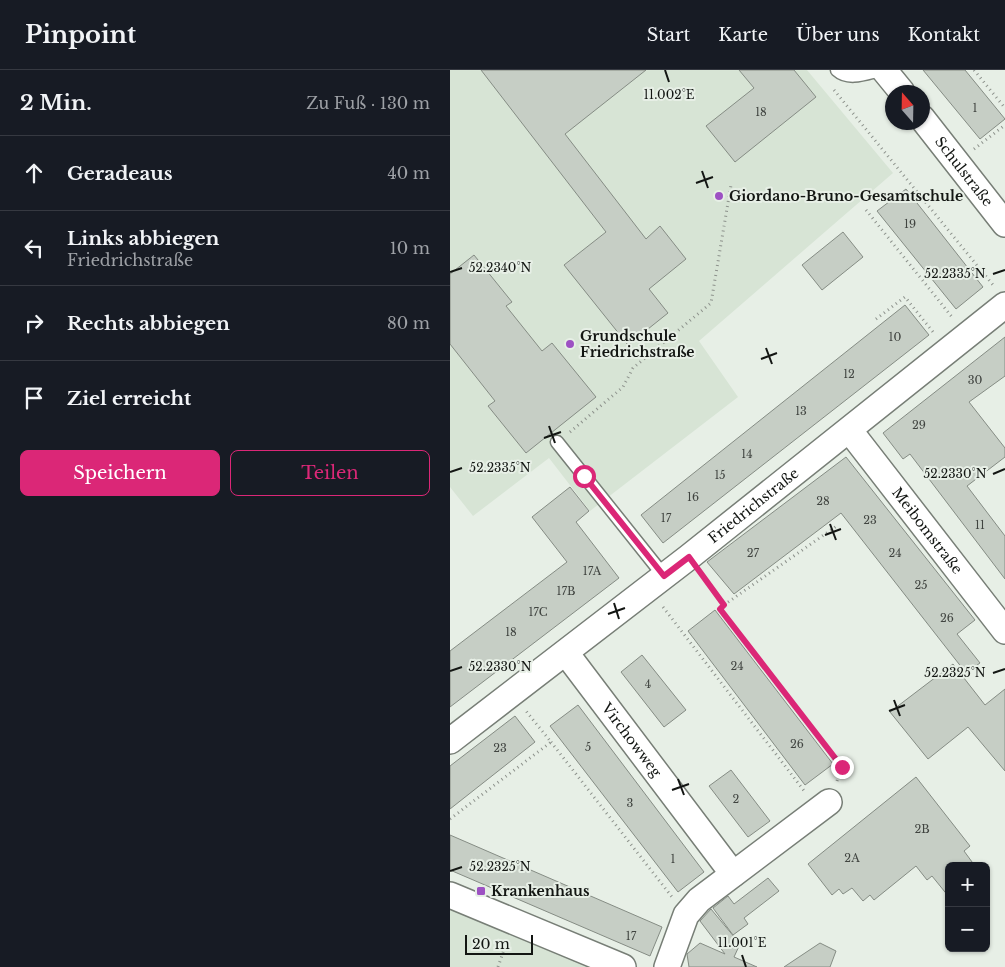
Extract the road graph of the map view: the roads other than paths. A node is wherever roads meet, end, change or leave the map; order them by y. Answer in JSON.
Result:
{"nodes":[{"id":1,"x":837,"y":70,"type":"edge"},
{"id":2,"x":880,"y":70,"type":"edge"},
{"id":3,"x":884,"y":70,"type":"edge"},
{"id":4,"x":896,"y":85,"type":"edge"},
{"id":5,"x":930,"y":128,"type":"edge"},
{"id":6,"x":1005,"y":224,"type":"edge"},
{"id":7,"x":1002,"y":299,"type":"edge"},
{"id":8,"x":850,"y":430,"type":"junction"},
{"id":9,"x":557,"y":442,"type":"road end"},
{"id":10,"x":657,"y":582,"type":"junction"},
{"id":11,"x":1005,"y":631,"type":"edge"},
{"id":12,"x":566,"y":653,"type":"junction"},
{"id":13,"x":450,"y":740,"type":"edge"},
{"id":14,"x":824,"y":806,"type":"road end"},
{"id":15,"x":733,"y":874,"type":"junction"},
{"id":16,"x":450,"y":896,"type":"edge"},
{"id":17,"x":620,"y":966,"type":"edge"},
{"id":18,"x":666,"y":967,"type":"edge"}],
"edges":[{"from":1,"to":2,"type":"lane"},
{"from":3,"to":4,"type":"street"},
{"from":5,"to":6,"type":"street","name":"Schulstraße"},
{"from":7,"to":8,"type":"street","name":"Friedrichstraße"},
{"from":8,"to":10,"type":"street","name":"Friedrichstraße"},
{"from":8,"to":11,"type":"street","name":"Meibomstraße"},
{"from":9,"to":10,"type":"lane"},
{"from":10,"to":12,"type":"street","name":"Friedrichstraße"},
{"from":12,"to":13,"type":"street","name":"Friedrichstraße"},
{"from":12,"to":15,"type":"street","name":"Virchowweg"},
{"from":14,"to":15,"type":"street"},
{"from":15,"to":18,"type":"street"},
{"from":16,"to":17,"type":"street"}]}
